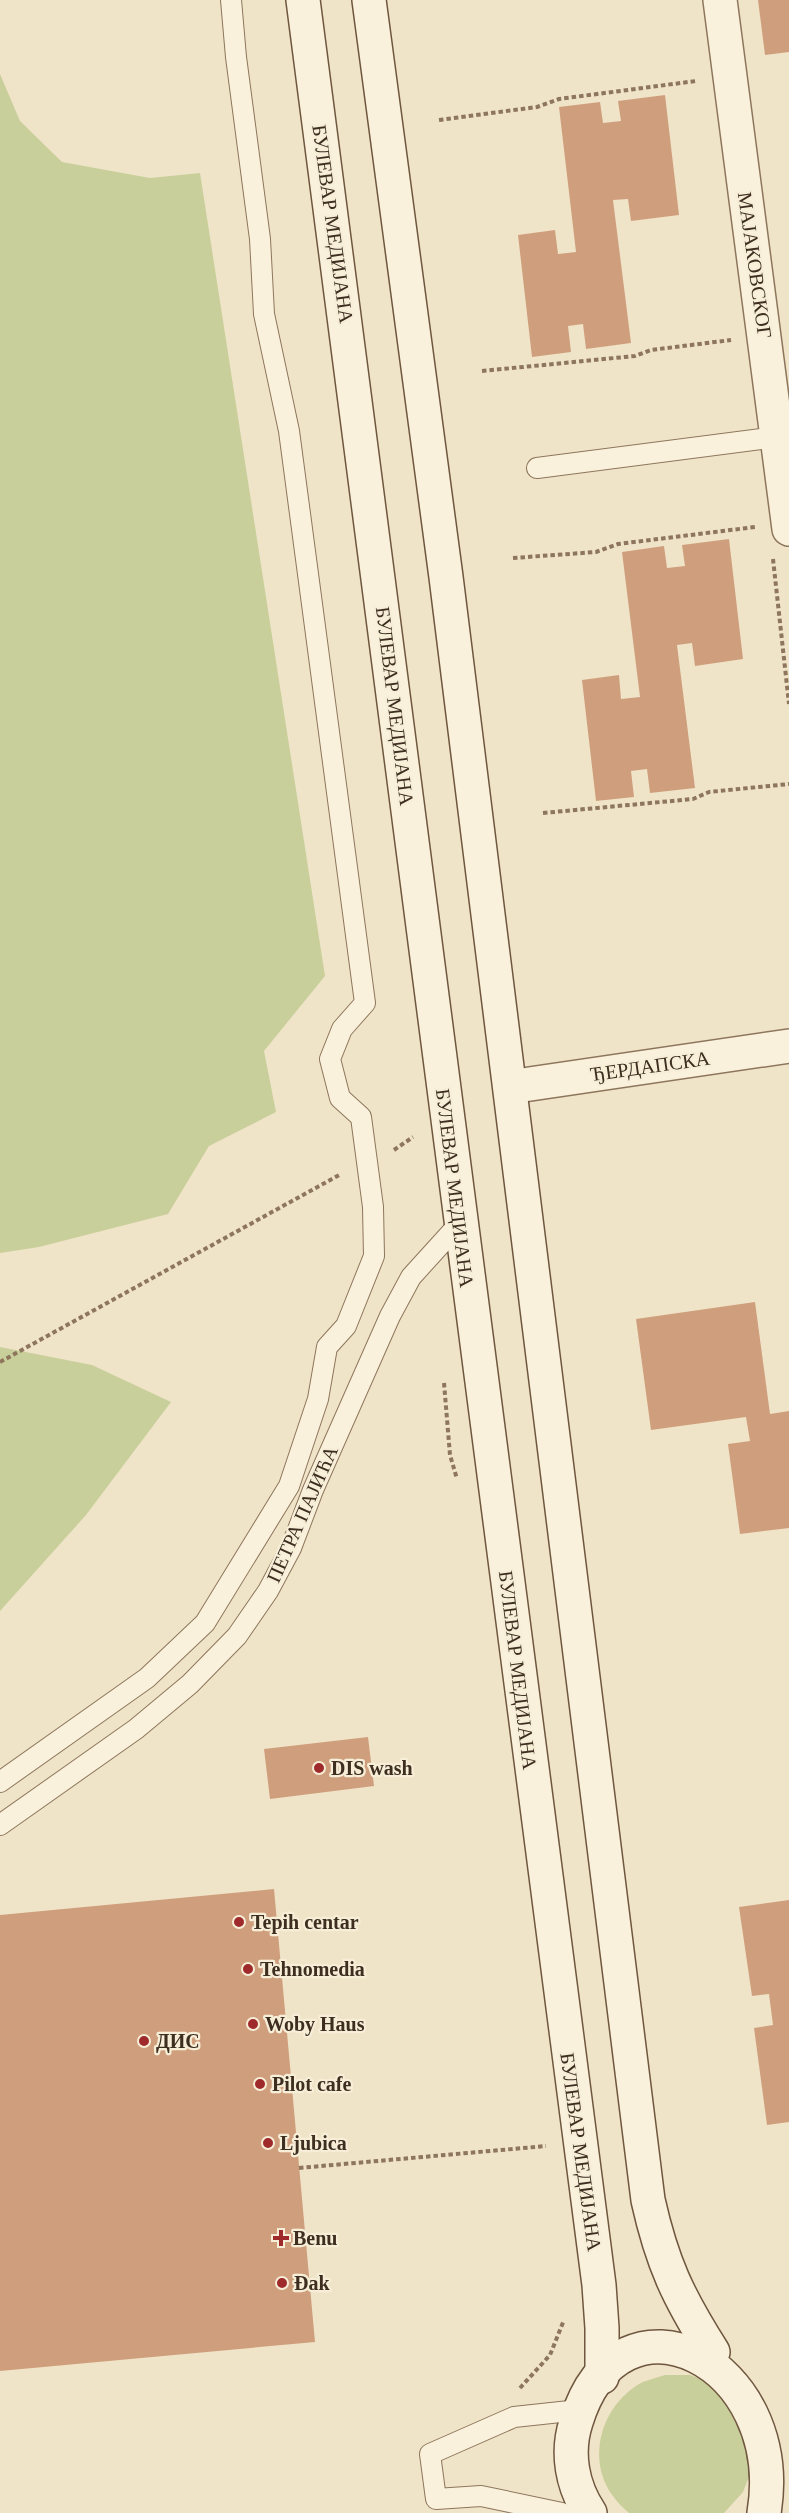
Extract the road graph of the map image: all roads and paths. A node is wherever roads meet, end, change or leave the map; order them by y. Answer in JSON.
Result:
{"nodes":[{"id":1,"x":231,"y":0,"type":"edge"},
{"id":2,"x":303,"y":0,"type":"edge"},
{"id":3,"x":369,"y":0,"type":"edge"},
{"id":4,"x":720,"y":0,"type":"edge"},
{"id":5,"x":730,"y":77,"type":"junction"},
{"id":6,"x":439,"y":120,"type":"dead end"},
{"id":7,"x":764,"y":336,"type":"junction"},
{"id":8,"x":482,"y":371,"type":"dead end"},
{"id":9,"x":777,"y":437,"type":"junction"},
{"id":10,"x":537,"y":468,"type":"dead end"},
{"id":11,"x":782,"y":525,"type":"edge"},
{"id":12,"x":513,"y":558,"type":"dead end"},
{"id":13,"x":789,"y":705,"type":"edge"},
{"id":14,"x":789,"y":784,"type":"edge"},
{"id":15,"x":543,"y":813,"type":"dead end"},
{"id":16,"x":789,"y":1046,"type":"edge"},
{"id":17,"x":510,"y":1087,"type":"junction"},
{"id":18,"x":413,"y":1137,"type":"dead end"},
{"id":19,"x":367,"y":1160,"type":"junction"},
{"id":20,"x":460,"y":1223,"type":"junction"},
{"id":21,"x":0,"y":1362,"type":"edge"},
{"id":22,"x":0,"y":1782,"type":"edge"},
{"id":23,"x":0,"y":1825,"type":"edge"},
{"id":24,"x":546,"y":2146,"type":"dead end"},
{"id":25,"x":299,"y":2168,"type":"dead end"},
{"id":26,"x":567,"y":2313,"type":"dead end"},
{"id":27,"x":713,"y":2352,"type":"junction"},
{"id":28,"x":602,"y":2377,"type":"junction"},
{"id":29,"x":514,"y":2392,"type":"dead end"},
{"id":30,"x":579,"y":2410,"type":"junction"},
{"id":31,"x":776,"y":2496,"type":"edge"},
{"id":32,"x":562,"y":2513,"type":"edge"},
{"id":33,"x":590,"y":2513,"type":"edge"}],
"edges":[{"from":1,"to":19,"type":"lane"},
{"from":2,"to":20,"type":"main road","name":"БУЛЕВАР МЕДИЈАНА"},
{"from":3,"to":17,"type":"main road"},
{"from":4,"to":5,"type":"main road","name":"МАЈАКОВСКОГ"},
{"from":5,"to":6,"type":"path"},
{"from":5,"to":7,"type":"main road","name":"МАЈАКОВСКОГ"},
{"from":7,"to":8,"type":"path"},
{"from":7,"to":9,"type":"main road","name":"МАЈАКОВСКОГ"},
{"from":9,"to":10,"type":"lane"},
{"from":9,"to":11,"type":"main road","name":"МАЈАКОВСКОГ"},
{"from":11,"to":12,"type":"path"},
{"from":11,"to":13,"type":"path"},
{"from":14,"to":15,"type":"path"},
{"from":16,"to":17,"type":"main road","name":"ЂЕРДАПСКА"},
{"from":17,"to":27,"type":"main road"},
{"from":18,"to":19,"type":"path"},
{"from":19,"to":21,"type":"path"},
{"from":19,"to":22,"type":"lane"},
{"from":20,"to":23,"type":"lane","name":"ПЕТРА ПАЈИЋА"},
{"from":20,"to":28,"type":"main road","name":"БУЛЕВАР МЕДИЈАНА"},
{"from":24,"to":25,"type":"path"},
{"from":26,"to":29,"type":"path"},
{"from":27,"to":28,"type":"main road"},
{"from":27,"to":31,"type":"main road"},
{"from":28,"to":30,"type":"main road"},
{"from":30,"to":32,"type":"lane"},
{"from":30,"to":33,"type":"main road"}]}
